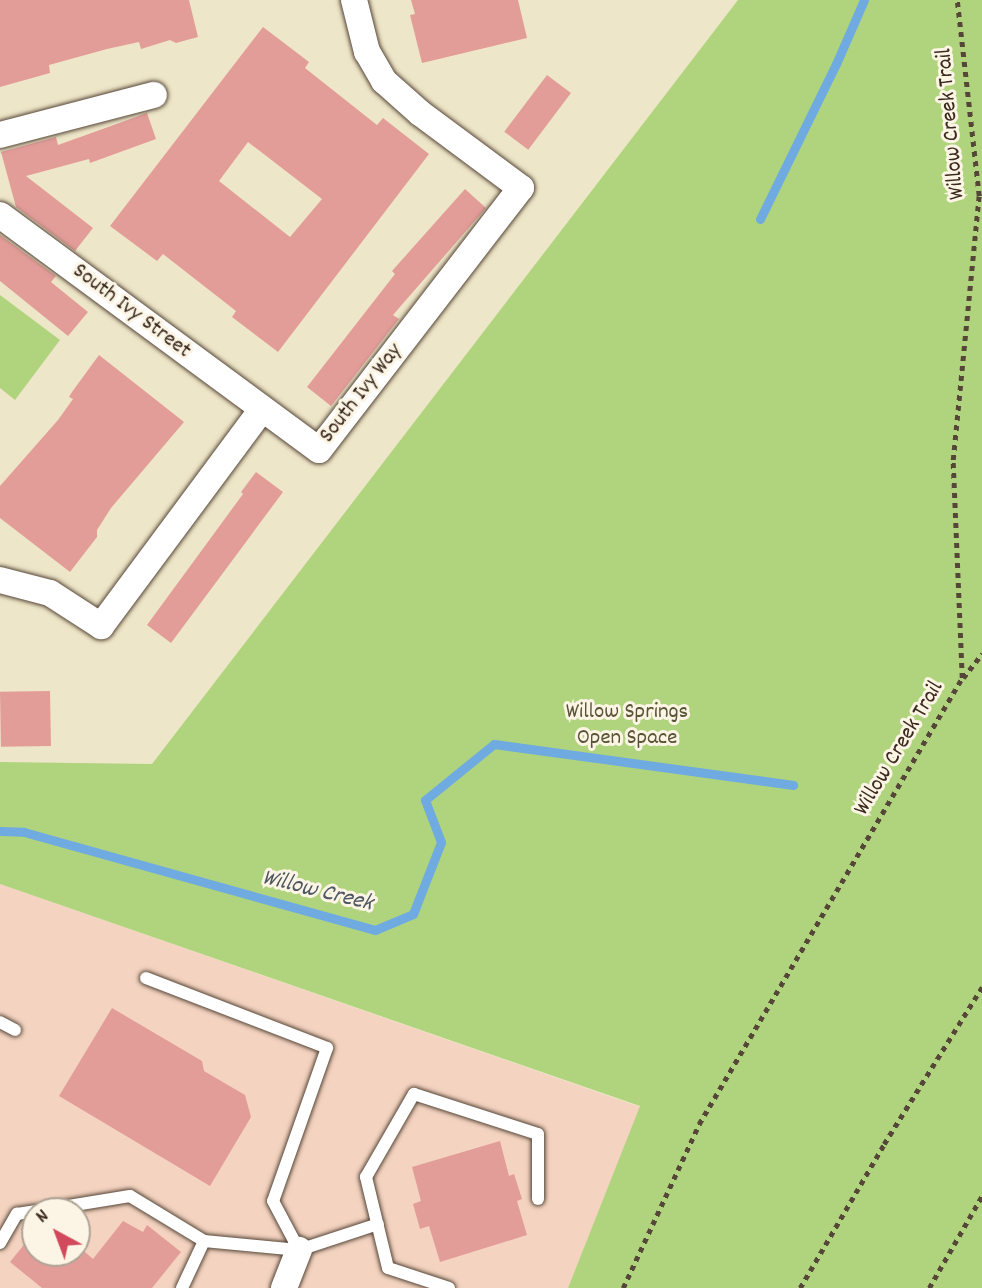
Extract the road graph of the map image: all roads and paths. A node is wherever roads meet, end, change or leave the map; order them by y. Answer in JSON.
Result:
{"nodes":[{"id":1,"x":354,"y":0,"type":"edge"},
{"id":2,"x":957,"y":0,"type":"edge"},
{"id":3,"x":154,"y":94,"type":"dead end"},
{"id":4,"x":0,"y":135,"type":"edge"},
{"id":5,"x":0,"y":215,"type":"edge"},
{"id":6,"x":262,"y":410,"type":"junction"},
{"id":7,"x":0,"y":580,"type":"edge"},
{"id":8,"x":982,"y":654,"type":"edge"},
{"id":9,"x":962,"y":678,"type":"junction"},
{"id":10,"x":146,"y":978,"type":"dead end"},
{"id":11,"x":982,"y":986,"type":"edge"},
{"id":12,"x":0,"y":1022,"type":"edge"},
{"id":13,"x":15,"y":1030,"type":"dead end"},
{"id":14,"x":982,"y":1196,"type":"edge"},
{"id":15,"x":538,"y":1199,"type":"dead end"},
{"id":16,"x":91,"y":1202,"type":"edge"},
{"id":17,"x":21,"y":1213,"type":"edge"},
{"id":18,"x":378,"y":1224,"type":"junction"},
{"id":19,"x":204,"y":1241,"type":"junction"},
{"id":20,"x":0,"y":1243,"type":"edge"},
{"id":21,"x":299,"y":1250,"type":"junction"},
{"id":22,"x":289,"y":1285,"type":"edge"},
{"id":23,"x":182,"y":1288,"type":"edge"},
{"id":24,"x":449,"y":1288,"type":"edge"},
{"id":25,"x":623,"y":1288,"type":"edge"},
{"id":26,"x":800,"y":1288,"type":"edge"},
{"id":27,"x":929,"y":1288,"type":"edge"}],
"edges":[{"from":1,"to":6,"type":"street","name":"South Ivy Way"},
{"from":2,"to":9,"type":"path","name":"Willow Creek Trail"},
{"from":3,"to":4,"type":"street"},
{"from":5,"to":6,"type":"street","name":"South Ivy Street"},
{"from":6,"to":7,"type":"street"},
{"from":8,"to":9,"type":"path"},
{"from":9,"to":25,"type":"path","name":"Willow Creek Trail"},
{"from":10,"to":21,"type":"lane"},
{"from":11,"to":26,"type":"path"},
{"from":12,"to":13,"type":"lane"},
{"from":14,"to":27,"type":"path"},
{"from":15,"to":18,"type":"lane"},
{"from":16,"to":19,"type":"lane"},
{"from":17,"to":20,"type":"lane"},
{"from":18,"to":21,"type":"lane"},
{"from":18,"to":24,"type":"lane"},
{"from":19,"to":21,"type":"lane"},
{"from":19,"to":23,"type":"lane"},
{"from":21,"to":22,"type":"street"}]}
